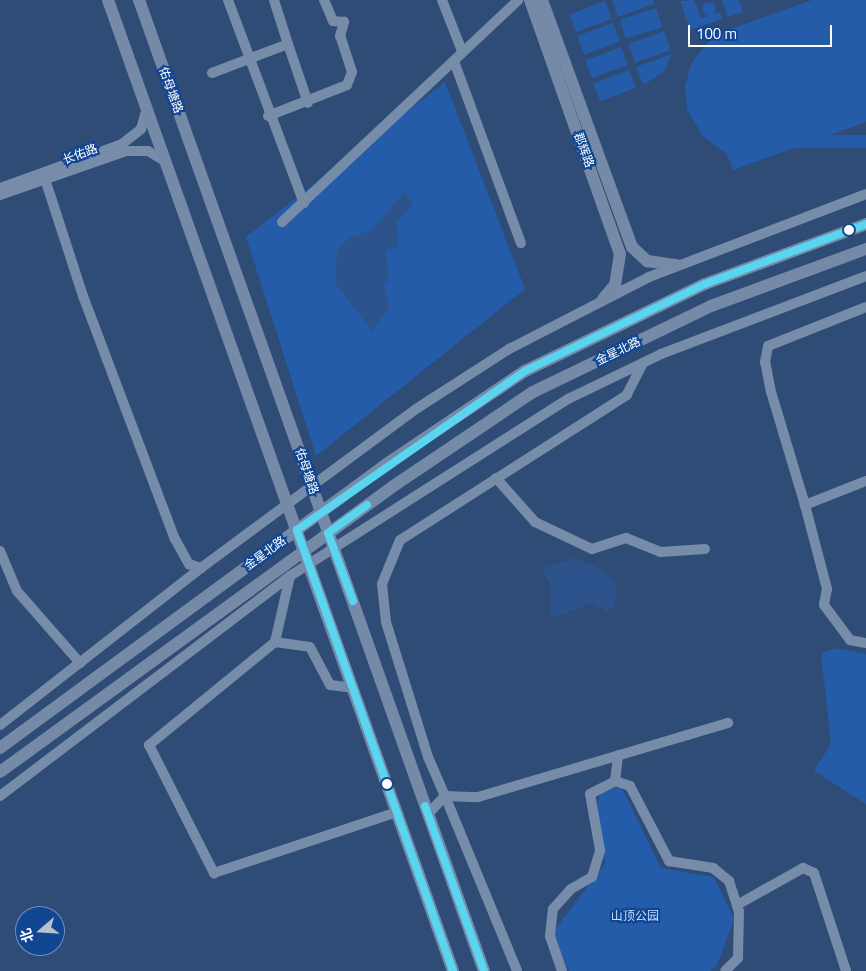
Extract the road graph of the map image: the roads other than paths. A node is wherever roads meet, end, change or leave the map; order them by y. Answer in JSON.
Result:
{"nodes":[{"id":1,"x":108,"y":0,"type":"edge"},
{"id":2,"x":139,"y":0,"type":"edge"},
{"id":3,"x":228,"y":0,"type":"edge"},
{"id":4,"x":274,"y":0,"type":"edge"},
{"id":5,"x":324,"y":0,"type":"edge"},
{"id":6,"x":442,"y":0,"type":"edge"},
{"id":7,"x":518,"y":0,"type":"edge"},
{"id":8,"x":530,"y":0,"type":"edge"},
{"id":9,"x":542,"y":0,"type":"edge"},
{"id":10,"x":288,"y":44,"type":"junction"},
{"id":11,"x":462,"y":51,"type":"junction"},
{"id":12,"x":248,"y":58,"type":"junction"},
{"id":13,"x":455,"y":64,"type":"junction"},
{"id":14,"x":212,"y":73,"type":"dead end"},
{"id":15,"x":308,"y":103,"type":"junction"},
{"id":16,"x":147,"y":107,"type":"junction"},
{"id":17,"x":268,"y":116,"type":"junction"},
{"id":18,"x":167,"y":164,"type":"junction"},
{"id":19,"x":45,"y":179,"type":"junction"},
{"id":20,"x":0,"y":188,"type":"edge"},
{"id":21,"x":866,"y":194,"type":"edge"},
{"id":22,"x":0,"y":195,"type":"edge"},
{"id":23,"x":304,"y":203,"type":"junction"},
{"id":24,"x":282,"y":222,"type":"dead end"},
{"id":25,"x":866,"y":224,"type":"edge"},
{"id":26,"x":521,"y":244,"type":"dead end"},
{"id":27,"x":866,"y":248,"type":"edge"},
{"id":28,"x":677,"y":265,"type":"junction"},
{"id":29,"x":866,"y":276,"type":"edge"},
{"id":30,"x":603,"y":299,"type":"junction"},
{"id":31,"x":866,"y":307,"type":"edge"},
{"id":32,"x":642,"y":363,"type":"junction"},
{"id":33,"x":496,"y":478,"type":"junction"},
{"id":34,"x":866,"y":481,"type":"edge"},
{"id":35,"x":312,"y":486,"type":"junction"},
{"id":36,"x":288,"y":505,"type":"junction"},
{"id":37,"x":805,"y":505,"type":"junction"},
{"id":38,"x":321,"y":512,"type":"junction"},
{"id":39,"x":297,"y":530,"type":"junction"},
{"id":40,"x":328,"y":533,"type":"junction"},
{"id":41,"x":333,"y":546,"type":"junction"},
{"id":42,"x":705,"y":549,"type":"dead end"},
{"id":43,"x":304,"y":550,"type":"junction"},
{"id":44,"x":0,"y":551,"type":"edge"},
{"id":45,"x":309,"y":563,"type":"junction"},
{"id":46,"x":201,"y":568,"type":"junction"},
{"id":47,"x":290,"y":576,"type":"junction"},
{"id":48,"x":275,"y":642,"type":"junction"},
{"id":49,"x":866,"y":643,"type":"edge"},
{"id":50,"x":80,"y":663,"type":"junction"},
{"id":51,"x":353,"y":688,"type":"junction"},
{"id":52,"x":728,"y":723,"type":"dead end"},
{"id":53,"x":0,"y":725,"type":"edge"},
{"id":54,"x":0,"y":748,"type":"edge"},
{"id":55,"x":618,"y":755,"type":"junction"},
{"id":56,"x":0,"y":772,"type":"edge"},
{"id":57,"x":615,"y":782,"type":"junction"},
{"id":58,"x":0,"y":796,"type":"edge"},
{"id":59,"x":446,"y":796,"type":"junction"},
{"id":60,"x":397,"y":812,"type":"junction"},
{"id":61,"x":428,"y":814,"type":"junction"},
{"id":62,"x":737,"y":905,"type":"junction"},
{"id":63,"x":453,"y":971,"type":"edge"},
{"id":64,"x":484,"y":971,"type":"edge"},
{"id":65,"x":517,"y":971,"type":"edge"},
{"id":66,"x":562,"y":971,"type":"edge"},
{"id":67,"x":725,"y":971,"type":"edge"},
{"id":68,"x":846,"y":971,"type":"edge"}],
"edges":[{"from":1,"to":16,"type":"main road"},
{"from":2,"to":35,"type":"main road","name":"佑母塘路"},
{"from":3,"to":12,"type":"street"},
{"from":4,"to":10,"type":"street"},
{"from":5,"to":15,"type":"street"},
{"from":6,"to":11,"type":"street"},
{"from":7,"to":11,"type":"street"},
{"from":8,"to":30,"type":"main road","name":"郡辉路"},
{"from":9,"to":28,"type":"main road","name":"郡辉路"},
{"from":10,"to":12,"type":"street"},
{"from":10,"to":15,"type":"street"},
{"from":11,"to":13,"type":"street"},
{"from":12,"to":14,"type":"street"},
{"from":12,"to":17,"type":"street"},
{"from":13,"to":23,"type":"street"},
{"from":13,"to":26,"type":"street"},
{"from":15,"to":17,"type":"street"},
{"from":16,"to":18,"type":"main road"},
{"from":16,"to":20,"type":"street","name":"长佑路"},
{"from":17,"to":23,"type":"street"},
{"from":18,"to":19,"type":"street","name":"长佑路"},
{"from":18,"to":36,"type":"main road"},
{"from":19,"to":22,"type":"street","name":"长佑路"},
{"from":19,"to":46,"type":"street"},
{"from":21,"to":28,"type":"street"},
{"from":23,"to":24,"type":"street"},
{"from":25,"to":38,"type":"main road","name":"金星北路"},
{"from":27,"to":40,"type":"main road","name":"金星北路"},
{"from":28,"to":30,"type":"street"},
{"from":29,"to":32,"type":"street"},
{"from":30,"to":35,"type":"street"},
{"from":31,"to":37,"type":"street"},
{"from":32,"to":33,"type":"street"},
{"from":32,"to":41,"type":"street"},
{"from":33,"to":42,"type":"street"},
{"from":33,"to":59,"type":"street"},
{"from":34,"to":37,"type":"street"},
{"from":35,"to":36,"type":"street"},
{"from":35,"to":38,"type":"main road","name":"佑母塘路"},
{"from":36,"to":39,"type":"main road"},
{"from":36,"to":46,"type":"street"},
{"from":37,"to":49,"type":"street"},
{"from":38,"to":39,"type":"main road","name":"金星北路"},
{"from":38,"to":40,"type":"main road","name":"佑母塘路"},
{"from":39,"to":43,"type":"main road"},
{"from":39,"to":54,"type":"main road","name":"金星北路"},
{"from":40,"to":41,"type":"main road","name":"佑母塘路"},
{"from":40,"to":43,"type":"main road","name":"金星北路"},
{"from":41,"to":45,"type":"street"},
{"from":41,"to":61,"type":"main road","name":"佑母塘路"},
{"from":43,"to":45,"type":"main road"},
{"from":43,"to":56,"type":"main road","name":"金星北路"},
{"from":44,"to":50,"type":"street"},
{"from":45,"to":47,"type":"street"},
{"from":45,"to":51,"type":"main road"},
{"from":46,"to":50,"type":"street"},
{"from":47,"to":48,"type":"street"},
{"from":47,"to":58,"type":"street"},
{"from":48,"to":51,"type":"street"},
{"from":48,"to":60,"type":"street"},
{"from":50,"to":53,"type":"street"},
{"from":51,"to":60,"type":"main road"},
{"from":52,"to":55,"type":"street"},
{"from":55,"to":57,"type":"street"},
{"from":55,"to":59,"type":"street"},
{"from":57,"to":62,"type":"street"},
{"from":57,"to":66,"type":"street"},
{"from":59,"to":61,"type":"street"},
{"from":59,"to":65,"type":"street"},
{"from":60,"to":63,"type":"main road"},
{"from":61,"to":64,"type":"main road","name":"佑母塘路"},
{"from":62,"to":67,"type":"street"},
{"from":62,"to":68,"type":"street"}]}
